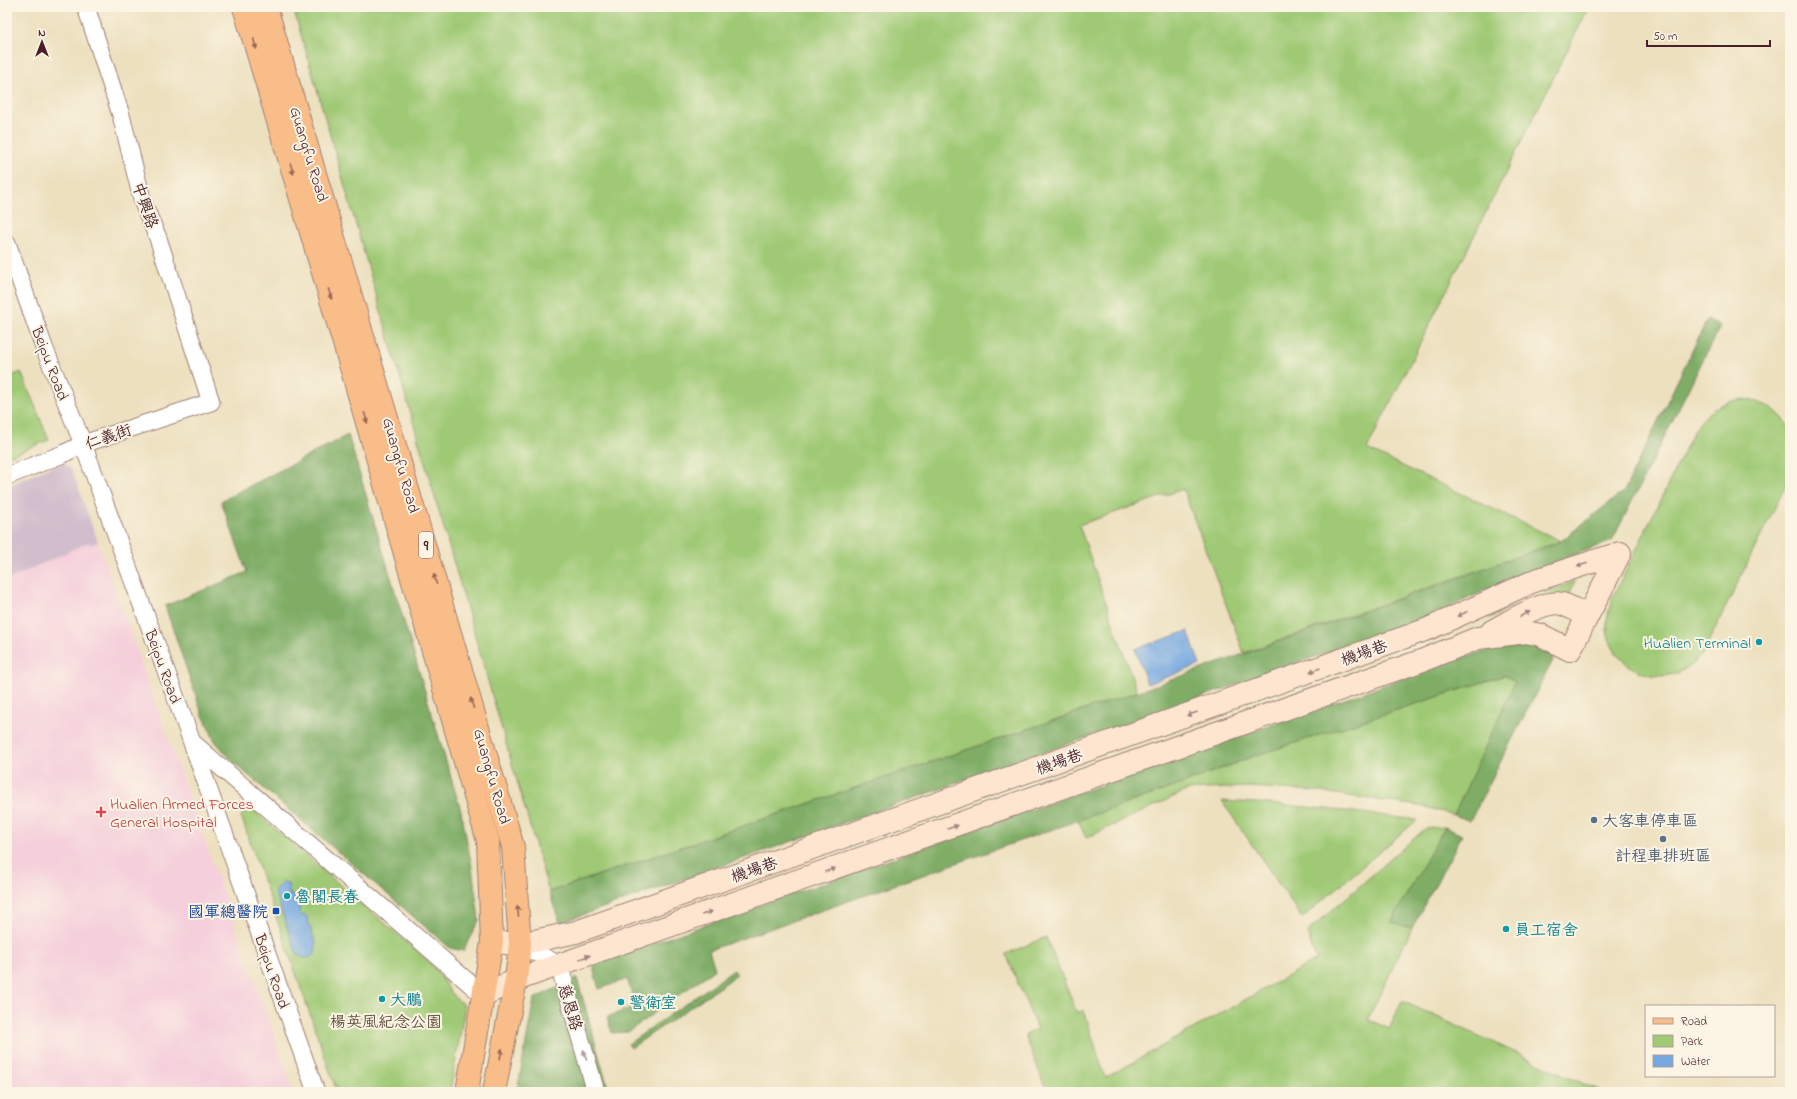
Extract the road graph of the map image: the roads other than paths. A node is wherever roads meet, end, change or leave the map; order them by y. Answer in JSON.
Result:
{"nodes":[{"id":1,"x":86,"y":7,"type":"edge"},
{"id":2,"x":244,"y":7,"type":"edge"},
{"id":3,"x":266,"y":7,"type":"edge"},
{"id":4,"x":7,"y":243,"type":"edge"},
{"id":5,"x":211,"y":402,"type":"joint"},
{"id":6,"x":83,"y":444,"type":"junction"},
{"id":7,"x":7,"y":476,"type":"edge"},
{"id":8,"x":1588,"y":615,"type":"junction"},
{"id":9,"x":1478,"y":638,"type":"junction"},
{"id":10,"x":192,"y":741,"type":"junction"},
{"id":11,"x":658,"y":903,"type":"junction"},
{"id":12,"x":667,"y":928,"type":"junction"},
{"id":13,"x":492,"y":942,"type":"junction"},
{"id":14,"x":520,"y":944,"type":"junction"},
{"id":15,"x":559,"y":965,"type":"junction"},
{"id":16,"x":516,"y":980,"type":"junction"},
{"id":17,"x":483,"y":995,"type":"junction"},
{"id":18,"x":316,"y":1092,"type":"edge"},
{"id":19,"x":467,"y":1092,"type":"edge"},
{"id":20,"x":494,"y":1092,"type":"edge"},
{"id":21,"x":596,"y":1092,"type":"edge"}],
"edges":[{"from":1,"to":5,"type":"street","name":"中興路"},
{"from":2,"to":13,"type":"main road","name":"Guangfu Road","number":"9","one_way":true},
{"from":14,"to":3,"type":"main road","name":"Guangfu Road","number":"9","one_way":true},
{"from":4,"to":6,"type":"street","name":"Beipu Road"},
{"from":5,"to":6,"type":"street","name":"仁義街"},
{"from":6,"to":7,"type":"street","name":"仁義街"},
{"from":6,"to":10,"type":"street","name":"Beipu Road"},
{"from":9,"to":8,"type":"street","name":"機場巷","one_way":true},
{"from":8,"to":9,"type":"street","name":"機場巷"},
{"from":8,"to":11,"type":"street","name":"機場巷","one_way":true},
{"from":12,"to":9,"type":"street","name":"機場巷","one_way":true},
{"from":10,"to":17,"type":"street"},
{"from":10,"to":18,"type":"street","name":"Beipu Road"},
{"from":11,"to":12,"type":"street"},
{"from":11,"to":14,"type":"street","name":"機場巷"},
{"from":15,"to":12,"type":"street","name":"機場巷","one_way":true},
{"from":13,"to":14,"type":"street","name":"機場巷"},
{"from":13,"to":17,"type":"main road","name":"Guangfu Road","number":"9"},
{"from":14,"to":15,"type":"street","name":"慈恩路"},
{"from":14,"to":16,"type":"main road","name":"Guangfu Road","number":"9"},
{"from":15,"to":16,"type":"street","name":"機場巷"},
{"from":21,"to":15,"type":"street","name":"慈恩路","one_way":true},
{"from":16,"to":17,"type":"street","name":"機場巷"},
{"from":20,"to":16,"type":"main road","name":"Guangfu Road","number":"9","one_way":true},
{"from":17,"to":19,"type":"main road","name":"Guangfu Road","number":"9"}]}
